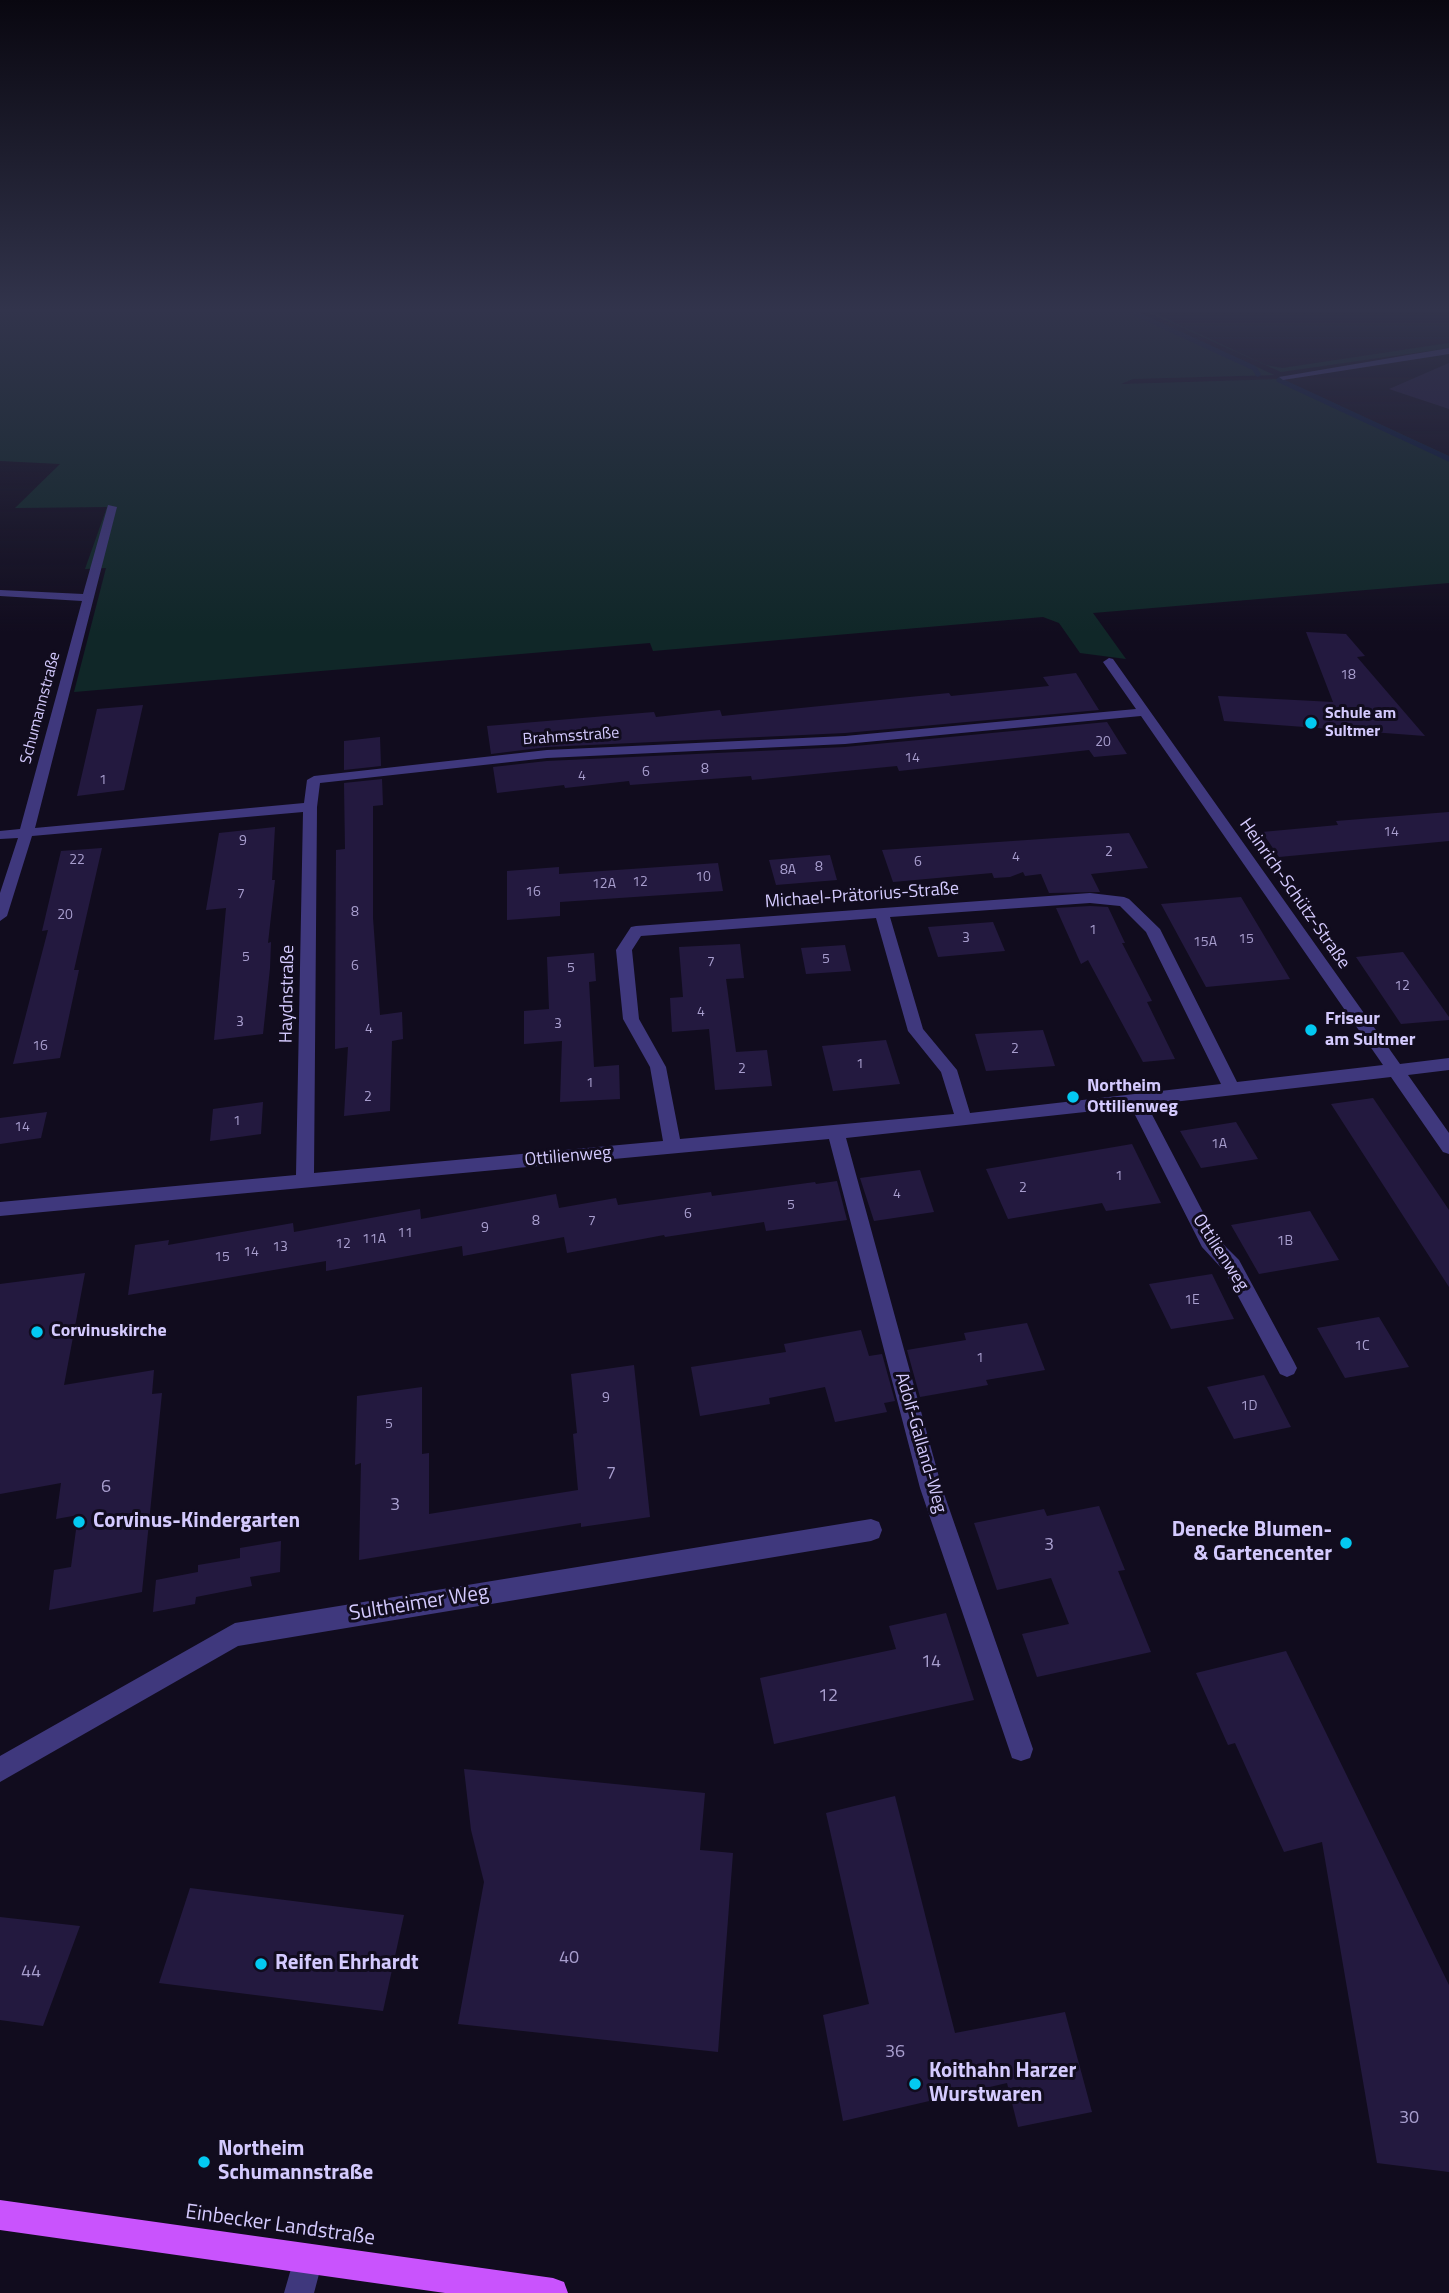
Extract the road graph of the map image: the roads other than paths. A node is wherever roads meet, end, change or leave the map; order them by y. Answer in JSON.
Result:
{"nodes":[{"id":1,"x":112,"y":507,"type":"dead end"},
{"id":2,"x":0,"y":593,"type":"edge"},
{"id":3,"x":87,"y":598,"type":"junction"},
{"id":4,"x":1109,"y":662,"type":"dead end"},
{"id":5,"x":1144,"y":712,"type":"junction"},
{"id":6,"x":310,"y":807,"type":"junction"},
{"id":7,"x":26,"y":834,"type":"junction"},
{"id":8,"x":0,"y":835,"type":"edge"},
{"id":9,"x":882,"y":914,"type":"junction"},
{"id":10,"x":0,"y":916,"type":"edge"},
{"id":11,"x":1449,"y":1064,"type":"edge"},
{"id":12,"x":1393,"y":1070,"type":"junction"},
{"id":13,"x":1232,"y":1090,"type":"junction"},
{"id":14,"x":1136,"y":1100,"type":"junction"},
{"id":15,"x":964,"y":1120,"type":"junction"},
{"id":16,"x":836,"y":1132,"type":"junction"},
{"id":17,"x":673,"y":1147,"type":"junction"},
{"id":18,"x":1449,"y":1147,"type":"edge"},
{"id":19,"x":304,"y":1181,"type":"junction"},
{"id":20,"x":0,"y":1209,"type":"edge"},
{"id":21,"x":1287,"y":1368,"type":"dead end"},
{"id":22,"x":871,"y":1530,"type":"dead end"},
{"id":23,"x":1021,"y":1749,"type":"dead end"},
{"id":24,"x":0,"y":1770,"type":"edge"},
{"id":25,"x":0,"y":2215,"type":"edge"},
{"id":26,"x":308,"y":2259,"type":"junction"},
{"id":27,"x":299,"y":2293,"type":"edge"},
{"id":28,"x":552,"y":2293,"type":"edge"}],
"edges":[{"from":1,"to":3,"type":"street","name":"Schumannstraße"},
{"from":2,"to":3,"type":"street"},
{"from":3,"to":7,"type":"street","name":"Schumannstraße"},
{"from":4,"to":5,"type":"street","name":"Heinrich-Schütz-Straße"},
{"from":5,"to":6,"type":"street","name":"Brahmsstraße"},
{"from":5,"to":12,"type":"street","name":"Heinrich-Schütz-Straße"},
{"from":6,"to":7,"type":"street"},
{"from":6,"to":19,"type":"street","name":"Haydnstraße"},
{"from":7,"to":8,"type":"street"},
{"from":7,"to":10,"type":"street","name":"Schumannstraße"},
{"from":9,"to":13,"type":"street","name":"Michael-Prätorius-Straße"},
{"from":9,"to":15,"type":"street"},
{"from":9,"to":17,"type":"street","name":"Michael-Prätorius-Straße"},
{"from":11,"to":12,"type":"street","name":"Ottilienweg"},
{"from":12,"to":13,"type":"street","name":"Ottilienweg"},
{"from":12,"to":18,"type":"street","name":"Heinrich-Schütz-Straße"},
{"from":13,"to":14,"type":"street","name":"Ottilienweg"},
{"from":14,"to":15,"type":"street","name":"Ottilienweg"},
{"from":14,"to":21,"type":"street","name":"Ottilienweg"},
{"from":15,"to":16,"type":"street","name":"Ottilienweg"},
{"from":16,"to":17,"type":"street","name":"Ottilienweg"},
{"from":16,"to":23,"type":"street","name":"Adolf-Galland-Weg"},
{"from":17,"to":19,"type":"street","name":"Ottilienweg"},
{"from":19,"to":20,"type":"street","name":"Ottilienweg"},
{"from":22,"to":24,"type":"street","name":"Sultheimer Weg"},
{"from":25,"to":26,"type":"main road","name":"Einbecker Landstraße"},
{"from":26,"to":27,"type":"street"},
{"from":26,"to":28,"type":"main road","name":"Einbecker Landstraße"}]}
